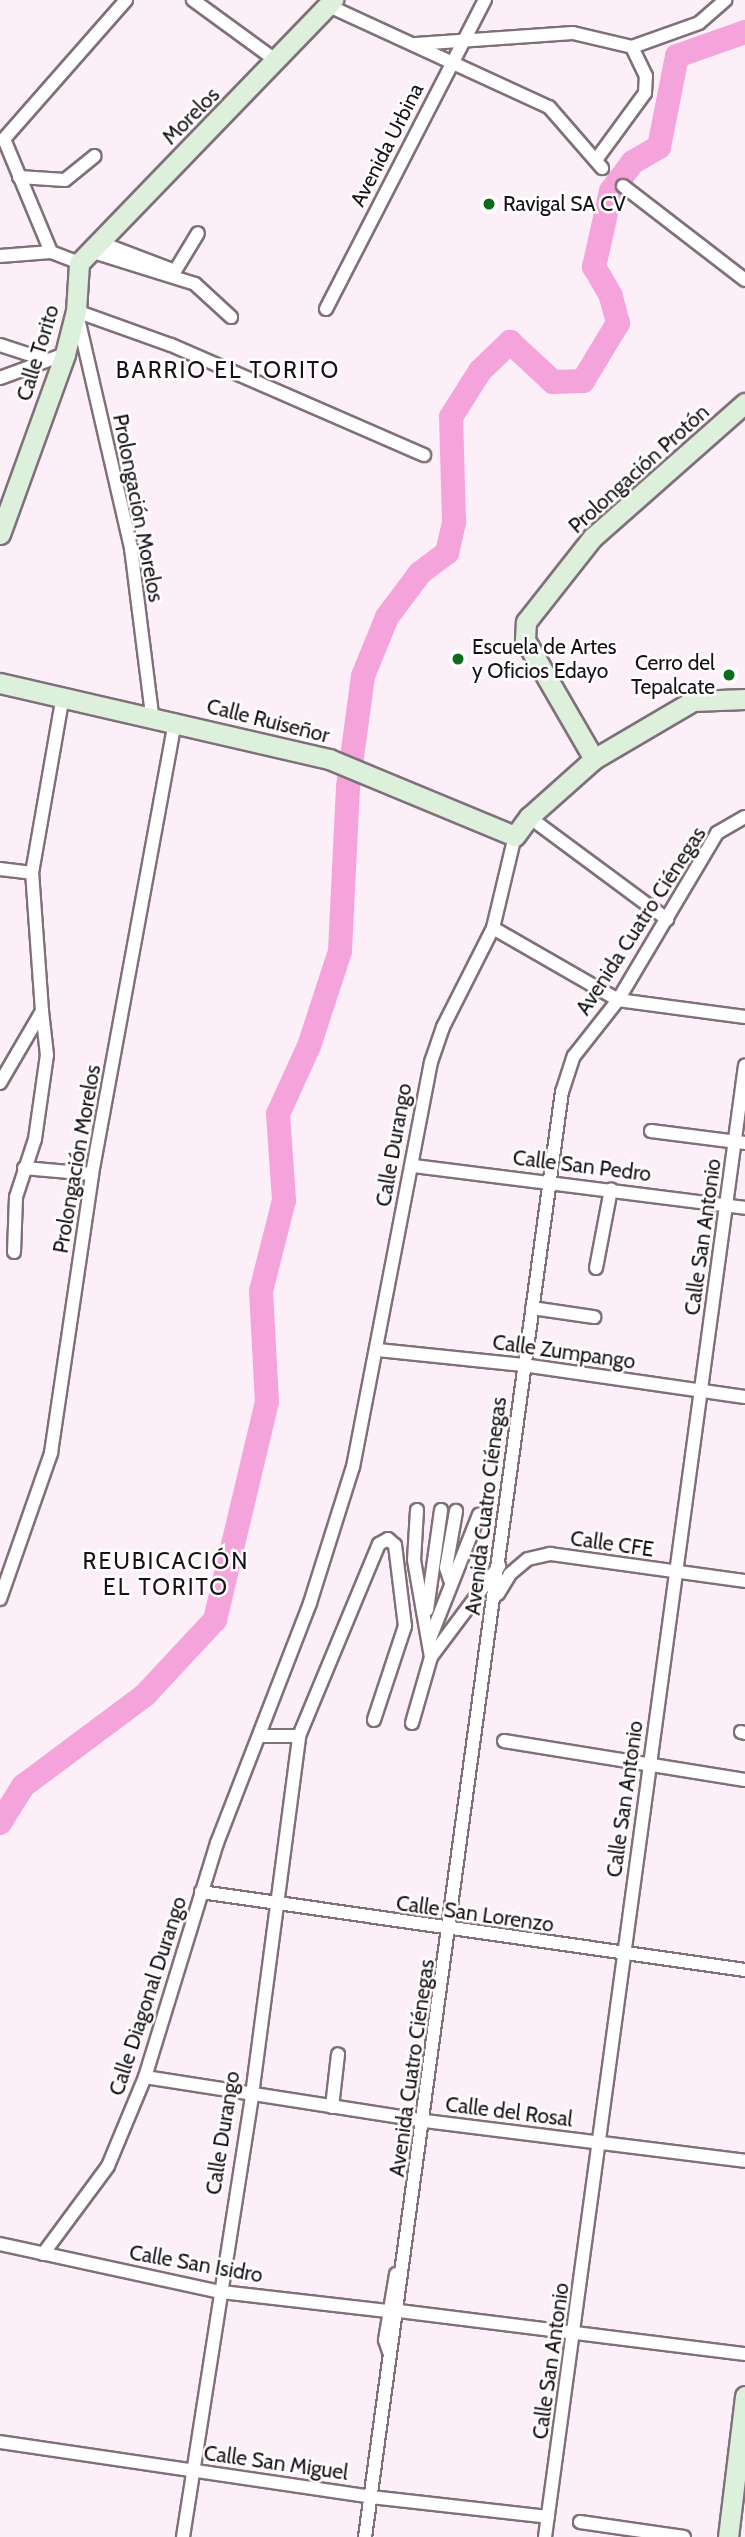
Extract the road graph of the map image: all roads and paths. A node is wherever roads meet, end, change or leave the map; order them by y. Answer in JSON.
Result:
{"nodes":[{"id":1,"x":126,"y":0,"type":"edge"},
{"id":2,"x":193,"y":0,"type":"edge"},
{"id":3,"x":485,"y":0,"type":"edge"},
{"id":4,"x":725,"y":0,"type":"edge"},
{"id":5,"x":331,"y":3,"type":"edge"},
{"id":6,"x":463,"y":39,"type":"junction"},
{"id":7,"x":416,"y":44,"type":"junction"},
{"id":8,"x":632,"y":47,"type":"junction"},
{"id":9,"x":278,"y":62,"type":"junction"},
{"id":10,"x":450,"y":62,"type":"junction"},
{"id":11,"x":2,"y":139,"type":"edge"},
{"id":12,"x":95,"y":156,"type":"dead end"},
{"id":13,"x":19,"y":177,"type":"junction"},
{"id":14,"x":623,"y":186,"type":"dead end"},
{"id":15,"x":198,"y":233,"type":"dead end"},
{"id":16,"x":51,"y":252,"type":"junction"},
{"id":17,"x":89,"y":252,"type":"junction"},
{"id":18,"x":0,"y":256,"type":"edge"},
{"id":19,"x":745,"y":280,"type":"edge"},
{"id":20,"x":326,"y":309,"type":"dead end"},
{"id":21,"x":76,"y":311,"type":"junction"},
{"id":22,"x":231,"y":317,"type":"dead end"},
{"id":23,"x":0,"y":345,"type":"edge"},
{"id":24,"x":65,"y":354,"type":"junction"},
{"id":25,"x":46,"y":360,"type":"junction"},
{"id":26,"x":0,"y":378,"type":"edge"},
{"id":27,"x":745,"y":402,"type":"edge"},
{"id":28,"x":424,"y":455,"type":"dead end"},
{"id":29,"x":0,"y":534,"type":"edge"},
{"id":30,"x":0,"y":683,"type":"edge"},
{"id":31,"x":63,"y":695,"type":"junction"},
{"id":32,"x":745,"y":699,"type":"edge"},
{"id":33,"x":152,"y":715,"type":"junction"},
{"id":34,"x":175,"y":721,"type":"junction"},
{"id":35,"x":594,"y":759,"type":"junction"},
{"id":36,"x":528,"y":817,"type":"junction"},
{"id":37,"x":745,"y":817,"type":"edge"},
{"id":38,"x":515,"y":836,"type":"junction"},
{"id":39,"x":0,"y":869,"type":"edge"},
{"id":40,"x":32,"y":873,"type":"junction"},
{"id":41,"x":667,"y":919,"type":"junction"},
{"id":42,"x":492,"y":928,"type":"junction"},
{"id":43,"x":618,"y":1000,"type":"junction"},
{"id":44,"x":42,"y":1011,"type":"junction"},
{"id":45,"x":745,"y":1017,"type":"edge"},
{"id":46,"x":5,"y":1066,"type":"edge"},
{"id":47,"x":745,"y":1066,"type":"edge"},
{"id":48,"x":0,"y":1083,"type":"edge"},
{"id":49,"x":651,"y":1131,"type":"dead end"},
{"id":50,"x":740,"y":1143,"type":"edge"},
{"id":51,"x":414,"y":1167,"type":"junction"},
{"id":52,"x":24,"y":1168,"type":"junction"},
{"id":53,"x":92,"y":1174,"type":"junction"},
{"id":54,"x":551,"y":1180,"type":"junction"},
{"id":55,"x":611,"y":1189,"type":"junction"},
{"id":56,"x":728,"y":1205,"type":"junction"},
{"id":57,"x":745,"y":1208,"type":"edge"},
{"id":58,"x":14,"y":1252,"type":"dead end"},
{"id":59,"x":596,"y":1268,"type":"dead end"},
{"id":60,"x":532,"y":1308,"type":"junction"},
{"id":61,"x":594,"y":1317,"type":"dead end"},
{"id":62,"x":378,"y":1350,"type":"junction"},
{"id":63,"x":523,"y":1364,"type":"junction"},
{"id":64,"x":700,"y":1391,"type":"junction"},
{"id":65,"x":745,"y":1397,"type":"edge"},
{"id":66,"x":417,"y":1510,"type":"dead end"},
{"id":67,"x":441,"y":1510,"type":"dead end"},
{"id":68,"x":456,"y":1511,"type":"dead end"},
{"id":69,"x":479,"y":1515,"type":"dead end"},
{"id":70,"x":499,"y":1566,"type":"junction"},
{"id":71,"x":674,"y":1572,"type":"junction"},
{"id":72,"x":450,"y":1580,"type":"junction"},
{"id":73,"x":745,"y":1581,"type":"edge"},
{"id":74,"x":0,"y":1599,"type":"edge"},
{"id":75,"x":495,"y":1601,"type":"junction"},
{"id":76,"x":425,"y":1623,"type":"junction"},
{"id":77,"x":429,"y":1642,"type":"junction"},
{"id":78,"x":431,"y":1657,"type":"junction"},
{"id":79,"x":374,"y":1720,"type":"dead end"},
{"id":80,"x":412,"y":1723,"type":"dead end"},
{"id":81,"x":261,"y":1736,"type":"junction"},
{"id":82,"x":299,"y":1736,"type":"junction"},
{"id":83,"x":504,"y":1741,"type":"dead end"},
{"id":84,"x":649,"y":1765,"type":"junction"},
{"id":85,"x":745,"y":1780,"type":"edge"},
{"id":86,"x":201,"y":1892,"type":"junction"},
{"id":87,"x":278,"y":1906,"type":"junction"},
{"id":88,"x":451,"y":1930,"type":"junction"},
{"id":89,"x":623,"y":1953,"type":"junction"},
{"id":90,"x":745,"y":1970,"type":"edge"},
{"id":91,"x":338,"y":2054,"type":"dead end"},
{"id":92,"x":145,"y":2077,"type":"junction"},
{"id":93,"x":252,"y":2095,"type":"junction"},
{"id":94,"x":332,"y":2107,"type":"junction"},
{"id":95,"x":425,"y":2121,"type":"junction"},
{"id":96,"x":599,"y":2142,"type":"junction"},
{"id":97,"x":745,"y":2161,"type":"edge"},
{"id":98,"x":0,"y":2244,"type":"edge"},
{"id":99,"x":43,"y":2253,"type":"junction"},
{"id":100,"x":221,"y":2292,"type":"junction"},
{"id":101,"x":393,"y":2311,"type":"junction"},
{"id":102,"x":575,"y":2333,"type":"junction"},
{"id":103,"x":745,"y":2354,"type":"edge"},
{"id":104,"x":745,"y":2396,"type":"edge"},
{"id":105,"x":0,"y":2442,"type":"edge"},
{"id":106,"x":196,"y":2471,"type":"junction"},
{"id":107,"x":371,"y":2497,"type":"junction"},
{"id":108,"x":548,"y":2517,"type":"junction"},
{"id":109,"x":580,"y":2522,"type":"dead end"},
{"id":110,"x":183,"y":2537,"type":"edge"},
{"id":111,"x":365,"y":2537,"type":"edge"},
{"id":112,"x":545,"y":2537,"type":"edge"},
{"id":113,"x":684,"y":2537,"type":"edge"},
{"id":114,"x":727,"y":2537,"type":"edge"}],
"edges":[{"from":1,"to":11,"type":"street"},
{"from":2,"to":9,"type":"street"},
{"from":3,"to":6,"type":"street","name":"Avenida Urbina"},
{"from":4,"to":8,"type":"street"},
{"from":5,"to":7,"type":"street"},
{"from":5,"to":9,"type":"street","name":"Morelos"},
{"from":6,"to":7,"type":"street"},
{"from":6,"to":8,"type":"street"},
{"from":6,"to":10,"type":"street","name":"Avenida Urbina"},
{"from":7,"to":10,"type":"street"},
{"from":8,"to":10,"type":"street"},
{"from":9,"to":17,"type":"street","name":"Morelos"},
{"from":10,"to":20,"type":"street","name":"Avenida Urbina"},
{"from":11,"to":13,"type":"street"},
{"from":12,"to":13,"type":"street"},
{"from":13,"to":16,"type":"street"},
{"from":14,"to":19,"type":"street"},
{"from":15,"to":17,"type":"street"},
{"from":16,"to":17,"type":"street"},
{"from":16,"to":18,"type":"street"},
{"from":17,"to":21,"type":"street","name":"Calle Torito"},
{"from":17,"to":22,"type":"street"},
{"from":21,"to":24,"type":"street","name":"Calle Torito"},
{"from":21,"to":28,"type":"street"},
{"from":21,"to":33,"type":"street","name":"Prolongación Morelos"},
{"from":23,"to":25,"type":"street"},
{"from":24,"to":25,"type":"street"},
{"from":24,"to":29,"type":"street","name":"Calle Torito"},
{"from":25,"to":26,"type":"street"},
{"from":27,"to":35,"type":"street","name":"Prolongación Protón"},
{"from":30,"to":31,"type":"street","name":"Calle Ruiseñor"},
{"from":31,"to":33,"type":"street","name":"Calle Ruiseñor"},
{"from":31,"to":40,"type":"street"},
{"from":32,"to":35,"type":"street","name":"Calle Durango"},
{"from":33,"to":34,"type":"street","name":"Calle Ruiseñor"},
{"from":34,"to":38,"type":"street","name":"Calle Ruiseñor"},
{"from":34,"to":53,"type":"street","name":"Prolongación Morelos"},
{"from":35,"to":36,"type":"street","name":"Calle Durango"},
{"from":36,"to":38,"type":"street","name":"Calle Durango"},
{"from":36,"to":41,"type":"street"},
{"from":37,"to":41,"type":"street","name":"Avenida Cuatro Ciénegas"},
{"from":38,"to":42,"type":"street","name":"Calle Durango"},
{"from":39,"to":40,"type":"street"},
{"from":40,"to":44,"type":"street"},
{"from":41,"to":43,"type":"street","name":"Avenida Cuatro Ciénegas"},
{"from":42,"to":43,"type":"street"},
{"from":42,"to":51,"type":"street","name":"Calle Durango"},
{"from":43,"to":45,"type":"street"},
{"from":43,"to":54,"type":"street","name":"Avenida Cuatro Ciénegas"},
{"from":44,"to":46,"type":"street"},
{"from":44,"to":52,"type":"street"},
{"from":46,"to":48,"type":"street"},
{"from":47,"to":50,"type":"street","name":"Calle San Antonio"},
{"from":49,"to":50,"type":"street"},
{"from":50,"to":56,"type":"street","name":"Calle San Antonio"},
{"from":51,"to":54,"type":"street","name":"Calle San Pedro"},
{"from":51,"to":62,"type":"street","name":"Calle Durango"},
{"from":52,"to":53,"type":"street"},
{"from":52,"to":58,"type":"street"},
{"from":53,"to":74,"type":"street","name":"Prolongación Morelos"},
{"from":54,"to":55,"type":"street","name":"Calle San Pedro"},
{"from":54,"to":60,"type":"street","name":"Avenida Cuatro Ciénegas"},
{"from":55,"to":56,"type":"street","name":"Calle San Pedro"},
{"from":55,"to":59,"type":"street"},
{"from":56,"to":57,"type":"street","name":"Calle San Pedro"},
{"from":56,"to":64,"type":"street","name":"Calle San Antonio"},
{"from":60,"to":61,"type":"street"},
{"from":60,"to":63,"type":"street","name":"Avenida Cuatro Ciénegas"},
{"from":62,"to":63,"type":"street","name":"Calle Zumpango"},
{"from":62,"to":81,"type":"street","name":"Calle Durango"},
{"from":63,"to":64,"type":"street","name":"Calle Zumpango"},
{"from":63,"to":70,"type":"street","name":"Avenida Cuatro Ciénegas"},
{"from":64,"to":65,"type":"street","name":"Calle Zumpango"},
{"from":64,"to":71,"type":"street","name":"Calle San Antonio"},
{"from":66,"to":76,"type":"street"},
{"from":67,"to":76,"type":"street"},
{"from":68,"to":72,"type":"street"},
{"from":69,"to":72,"type":"street"},
{"from":70,"to":75,"type":"street","name":"Avenida Cuatro Ciénegas"},
{"from":70,"to":78,"type":"street"},
{"from":71,"to":73,"type":"street","name":"Calle CFE"},
{"from":71,"to":75,"type":"street","name":"Calle CFE"},
{"from":71,"to":84,"type":"street","name":"Calle San Antonio"},
{"from":72,"to":77,"type":"street"},
{"from":75,"to":88,"type":"street","name":"Avenida Cuatro Ciénegas"},
{"from":76,"to":77,"type":"street"},
{"from":77,"to":78,"type":"street"},
{"from":78,"to":80,"type":"street"},
{"from":79,"to":82,"type":"street","name":"Calle Durango"},
{"from":81,"to":82,"type":"street"},
{"from":81,"to":86,"type":"street","name":"Calle Diagonal Durango"},
{"from":82,"to":87,"type":"street","name":"Calle Durango"},
{"from":83,"to":84,"type":"street"},
{"from":84,"to":85,"type":"street"},
{"from":84,"to":89,"type":"street","name":"Calle San Antonio"},
{"from":86,"to":87,"type":"street","name":"Calle San Lorenzo"},
{"from":86,"to":92,"type":"street","name":"Calle Diagonal Durango"},
{"from":87,"to":88,"type":"street","name":"Calle San Lorenzo"},
{"from":87,"to":93,"type":"street","name":"Calle Durango"},
{"from":88,"to":89,"type":"street","name":"Calle San Lorenzo"},
{"from":88,"to":95,"type":"street","name":"Avenida Cuatro Ciénegas"},
{"from":89,"to":90,"type":"street","name":"Calle San Lorenzo"},
{"from":89,"to":96,"type":"street","name":"Calle San Antonio"},
{"from":91,"to":94,"type":"street"},
{"from":92,"to":93,"type":"street","name":"Calle del Rosal"},
{"from":92,"to":99,"type":"street","name":"Calle Diagonal Durango"},
{"from":93,"to":94,"type":"street","name":"Calle del Rosal"},
{"from":93,"to":100,"type":"street","name":"Calle Durango"},
{"from":94,"to":95,"type":"street","name":"Calle del Rosal"},
{"from":95,"to":96,"type":"street","name":"Calle del Rosal"},
{"from":95,"to":101,"type":"street","name":"Avenida Cuatro Ciénegas"},
{"from":96,"to":97,"type":"street","name":"Calle del Rosal"},
{"from":96,"to":102,"type":"street","name":"Calle San Antonio"},
{"from":98,"to":99,"type":"street","name":"Calle San Isidro"},
{"from":99,"to":100,"type":"street","name":"Calle San Isidro"},
{"from":100,"to":101,"type":"street","name":"Calle San Isidro"},
{"from":100,"to":106,"type":"street","name":"Calle Durango"},
{"from":101,"to":102,"type":"street","name":"Calle San Isidro"},
{"from":101,"to":107,"type":"street","name":"Avenida Cuatro Ciénegas"},
{"from":102,"to":103,"type":"street","name":"Calle San Isidro"},
{"from":102,"to":108,"type":"street","name":"Calle San Antonio"},
{"from":104,"to":114,"type":"street"},
{"from":105,"to":106,"type":"street","name":"Calle San Miguel"},
{"from":106,"to":107,"type":"street","name":"Calle San Miguel"},
{"from":106,"to":110,"type":"street","name":"Calle Durango"},
{"from":107,"to":108,"type":"street","name":"Calle San Miguel"},
{"from":107,"to":111,"type":"street","name":"Avenida Cuatro Ciénegas"},
{"from":108,"to":112,"type":"street","name":"Calle San Antonio"},
{"from":109,"to":113,"type":"street"}]}
